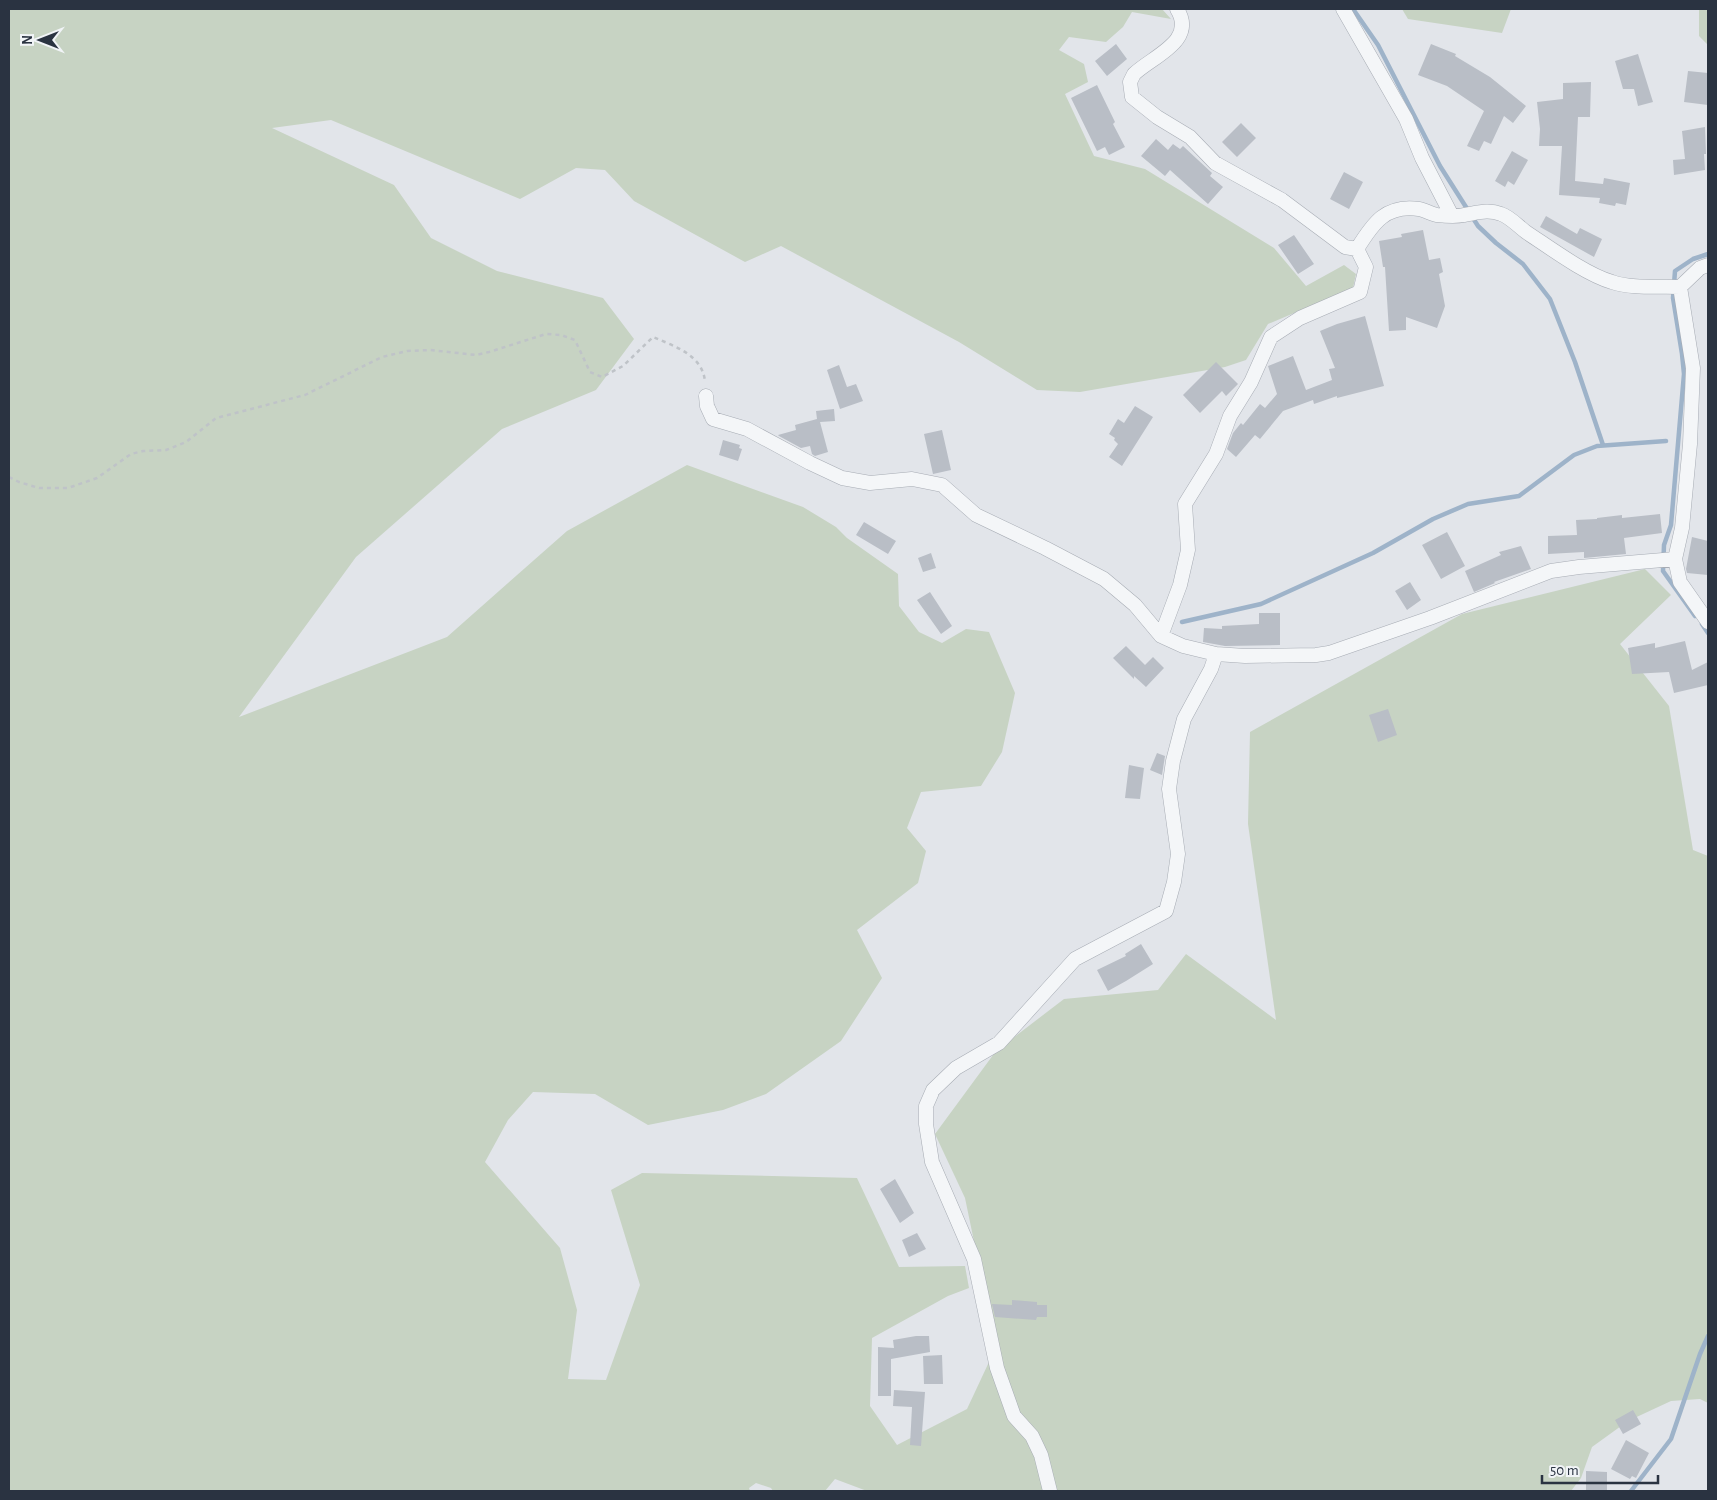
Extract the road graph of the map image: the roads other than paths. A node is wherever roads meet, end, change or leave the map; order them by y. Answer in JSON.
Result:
{"nodes":[{"id":1,"x":1177,"y":9,"type":"edge"},
{"id":2,"x":1343,"y":9,"type":"edge"},
{"id":3,"x":1464,"y":214,"type":"junction"},
{"id":4,"x":1357,"y":249,"type":"junction"},
{"id":5,"x":1708,"y":265,"type":"edge"},
{"id":6,"x":1680,"y":286,"type":"junction"},
{"id":7,"x":706,"y":396,"type":"road end"},
{"id":8,"x":1666,"y":560,"type":"junction"},
{"id":9,"x":1708,"y":622,"type":"edge"},
{"id":10,"x":1161,"y":636,"type":"junction"},
{"id":11,"x":1216,"y":654,"type":"junction"},
{"id":12,"x":1050,"y":1491,"type":"edge"}],
"edges":[{"from":1,"to":4,"type":"street"},
{"from":2,"to":3,"type":"street"},
{"from":3,"to":4,"type":"street"},
{"from":3,"to":6,"type":"street"},
{"from":4,"to":10,"type":"street"},
{"from":5,"to":6,"type":"street"},
{"from":6,"to":8,"type":"street"},
{"from":7,"to":10,"type":"street"},
{"from":8,"to":9,"type":"street"},
{"from":8,"to":11,"type":"street"},
{"from":10,"to":11,"type":"street"},
{"from":11,"to":12,"type":"street"}]}
